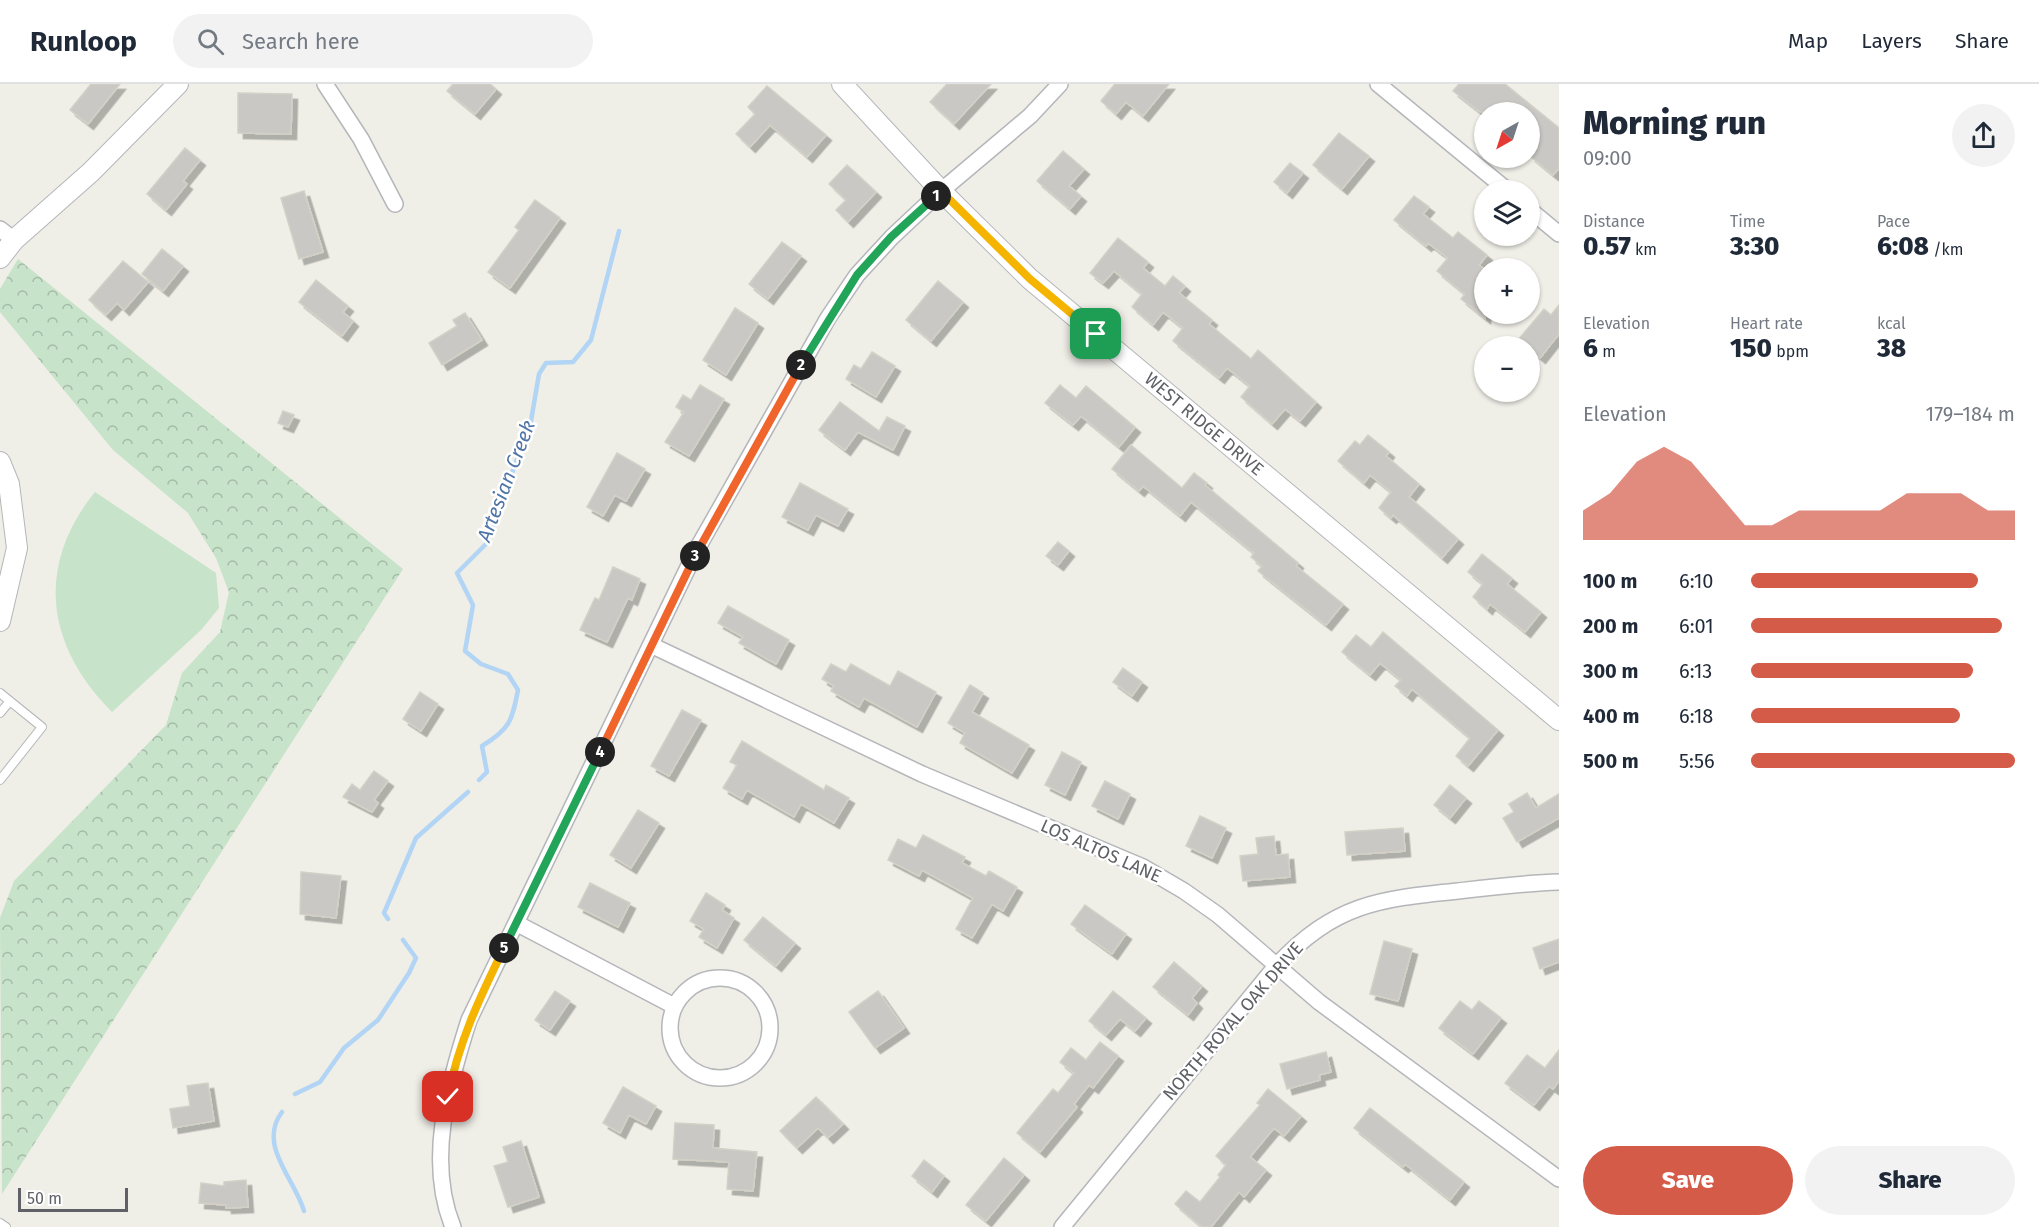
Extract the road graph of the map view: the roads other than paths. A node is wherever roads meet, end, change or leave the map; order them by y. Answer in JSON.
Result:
{"nodes":[{"id":1,"x":178,"y":84,"type":"edge"},
{"id":2,"x":325,"y":84,"type":"edge"},
{"id":3,"x":842,"y":84,"type":"edge"},
{"id":4,"x":1060,"y":84,"type":"edge"},
{"id":5,"x":1378,"y":84,"type":"edge"},
{"id":6,"x":1495,"y":180,"type":"edge"},
{"id":7,"x":941,"y":191,"type":"junction"},
{"id":8,"x":395,"y":204,"type":"dead end"},
{"id":9,"x":1540,"y":218,"type":"edge"},
{"id":10,"x":1559,"y":234,"type":"edge"},
{"id":11,"x":7,"y":235,"type":"edge"},
{"id":12,"x":0,"y":258,"type":"edge"},
{"id":13,"x":0,"y":462,"type":"edge"},
{"id":14,"x":0,"y":621,"type":"edge"},
{"id":15,"x":653,"y":646,"type":"junction"},
{"id":16,"x":0,"y":693,"type":"edge"},
{"id":17,"x":10,"y":701,"type":"junction"},
{"id":18,"x":0,"y":713,"type":"edge"},
{"id":19,"x":1559,"y":720,"type":"edge"},
{"id":20,"x":0,"y":780,"type":"edge"},
{"id":21,"x":1559,"y":882,"type":"edge"},
{"id":22,"x":516,"y":923,"type":"junction"},
{"id":23,"x":1276,"y":966,"type":"junction"},
{"id":24,"x":674,"y":1006,"type":"junction"},
{"id":25,"x":1559,"y":1179,"type":"edge"},
{"id":26,"x":0,"y":1222,"type":"edge"},
{"id":27,"x":6,"y":1227,"type":"edge"},
{"id":28,"x":453,"y":1227,"type":"edge"},
{"id":29,"x":1062,"y":1227,"type":"edge"}],
"edges":[{"from":1,"to":11,"type":"street"},
{"from":2,"to":8,"type":"street"},
{"from":3,"to":7,"type":"street","name":"WEST RIDGE DRIVE"},
{"from":4,"to":7,"type":"street"},
{"from":5,"to":6,"type":"street"},
{"from":7,"to":15,"type":"street"},
{"from":7,"to":19,"type":"street","name":"WEST RIDGE DRIVE"},
{"from":9,"to":10,"type":"street"},
{"from":11,"to":12,"type":"street"},
{"from":13,"to":14,"type":"street"},
{"from":15,"to":22,"type":"street"},
{"from":15,"to":23,"type":"street","name":"LOS ALTOS LANE"},
{"from":16,"to":17,"type":"lane"},
{"from":17,"to":18,"type":"lane"},
{"from":17,"to":20,"type":"lane"},
{"from":21,"to":23,"type":"street","name":"NORTH ROYAL OAK DRIVE"},
{"from":22,"to":24,"type":"street"},
{"from":22,"to":28,"type":"street"},
{"from":23,"to":25,"type":"street","name":"LOS ALTOS LANE"},
{"from":23,"to":29,"type":"street","name":"NORTH ROYAL OAK DRIVE"},
{"from":24,"to":24,"type":"street"},
{"from":26,"to":27,"type":"lane"}]}
